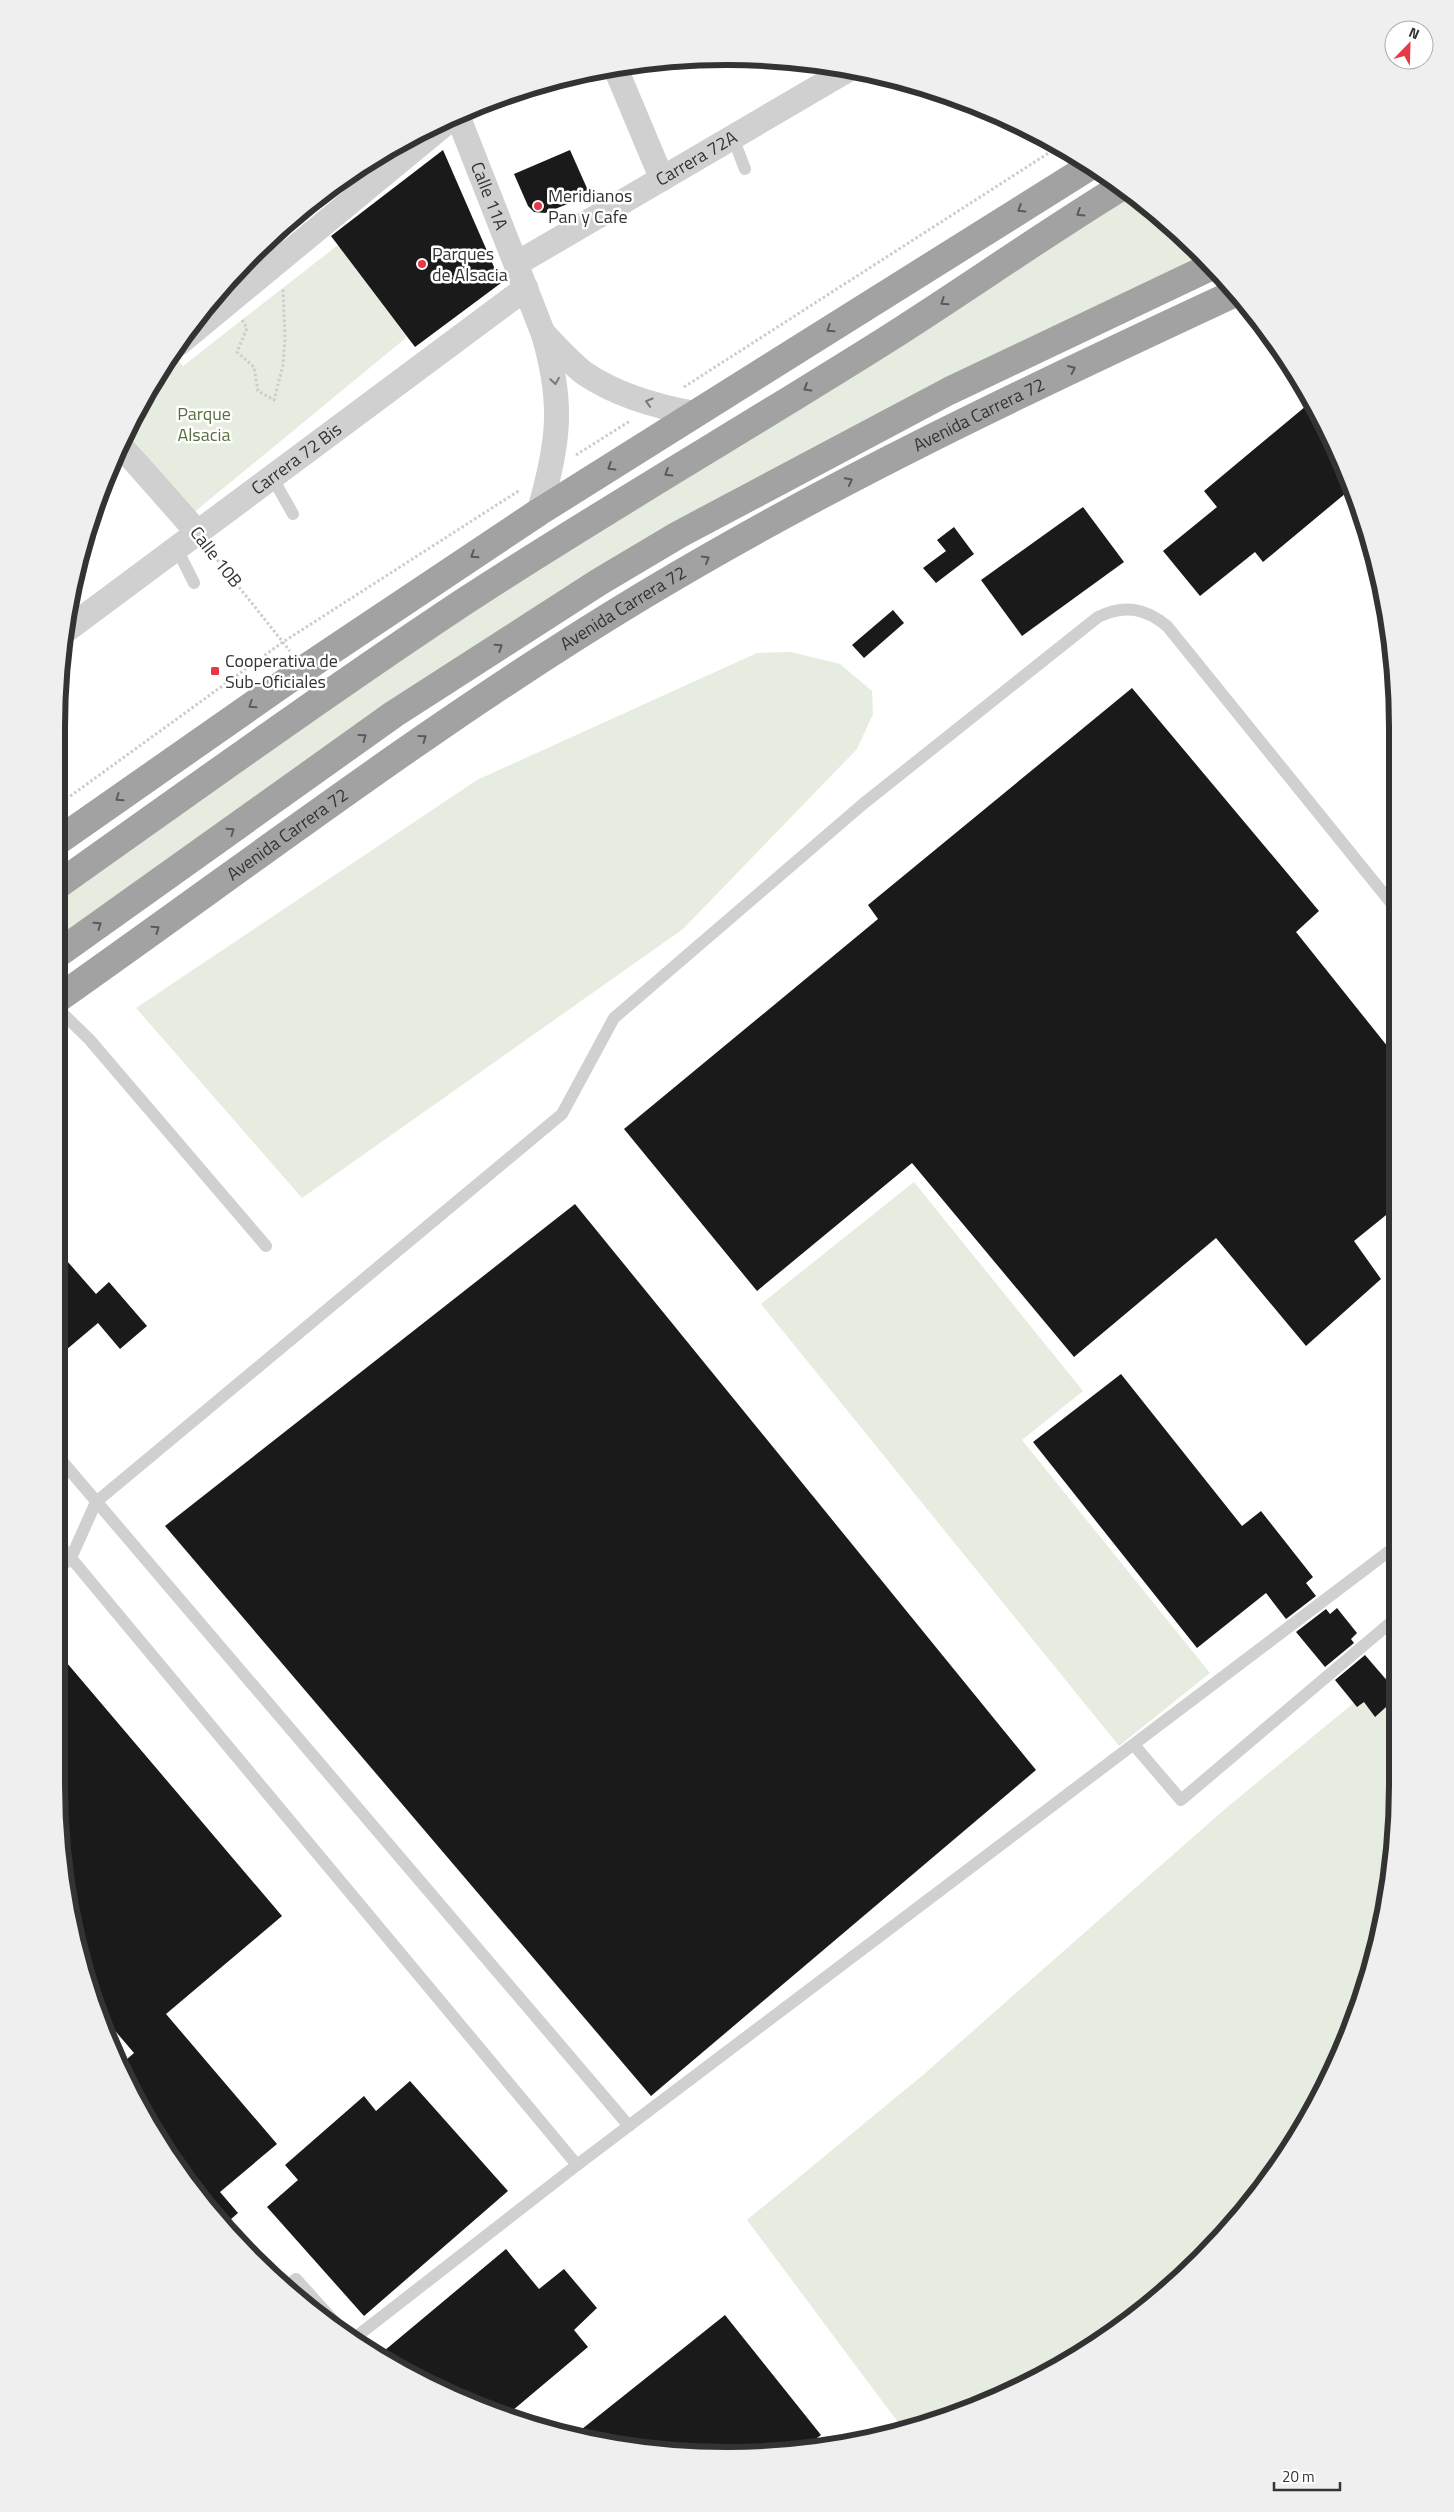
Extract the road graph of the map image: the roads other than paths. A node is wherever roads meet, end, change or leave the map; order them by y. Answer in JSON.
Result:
{"nodes":[{"id":1,"x":618,"y":75,"type":"edge"},
{"id":2,"x":839,"y":75,"type":"edge"},
{"id":3,"x":460,"y":121,"type":"edge"},
{"id":4,"x":433,"y":134,"type":"edge"},
{"id":5,"x":732,"y":138,"type":"junction"},
{"id":6,"x":744,"y":169,"type":"dead end"},
{"id":7,"x":1084,"y":170,"type":"edge"},
{"id":8,"x":662,"y":179,"type":"junction"},
{"id":9,"x":1115,"y":191,"type":"edge"},
{"id":10,"x":516,"y":264,"type":"junction"},
{"id":11,"x":1205,"y":269,"type":"edge"},
{"id":12,"x":526,"y":288,"type":"junction"},
{"id":13,"x":1229,"y":296,"type":"edge"},
{"id":14,"x":202,"y":324,"type":"edge"},
{"id":15,"x":543,"y":333,"type":"junction"},
{"id":16,"x":697,"y":414,"type":"junction"},
{"id":17,"x":125,"y":451,"type":"edge"},
{"id":18,"x":272,"y":477,"type":"junction"},
{"id":19,"x":539,"y":512,"type":"junction"},
{"id":20,"x":293,"y":514,"type":"dead end"},
{"id":21,"x":198,"y":533,"type":"junction"},
{"id":22,"x":177,"y":549,"type":"junction"},
{"id":23,"x":612,"y":574,"type":"junction"},
{"id":24,"x":194,"y":583,"type":"dead end"},
{"id":25,"x":74,"y":620,"type":"edge"},
{"id":26,"x":574,"y":638,"type":"junction"},
{"id":27,"x":286,"y":723,"type":"junction"},
{"id":28,"x":213,"y":732,"type":"junction"},
{"id":29,"x":65,"y":836,"type":"edge"},
{"id":30,"x":65,"y":880,"type":"edge"},
{"id":31,"x":1389,"y":900,"type":"edge"},
{"id":32,"x":65,"y":949,"type":"edge"},
{"id":33,"x":65,"y":994,"type":"edge"},
{"id":34,"x":65,"y":1016,"type":"edge"},
{"id":35,"x":266,"y":1246,"type":"dead end"},
{"id":36,"x":65,"y":1466,"type":"edge"},
{"id":37,"x":96,"y":1502,"type":"junction"},
{"id":38,"x":65,"y":1551,"type":"edge"},
{"id":39,"x":1389,"y":1551,"type":"edge"},
{"id":40,"x":71,"y":1558,"type":"junction"},
{"id":41,"x":65,"y":1563,"type":"edge"},
{"id":42,"x":1389,"y":1624,"type":"edge"},
{"id":43,"x":1134,"y":1745,"type":"junction"},
{"id":44,"x":629,"y":2126,"type":"junction"},
{"id":45,"x":577,"y":2165,"type":"junction"},
{"id":46,"x":291,"y":2283,"type":"edge"},
{"id":47,"x":324,"y":2310,"type":"edge"},
{"id":48,"x":358,"y":2334,"type":"edge"}],
"edges":[{"from":1,"to":8,"type":"street"},
{"from":2,"to":5,"type":"street","name":"Carrera 72A"},
{"from":3,"to":10,"type":"street","name":"Calle 11A"},
{"from":4,"to":14,"type":"street"},
{"from":5,"to":6,"type":"lane"},
{"from":5,"to":8,"type":"street","name":"Carrera 72A"},
{"from":7,"to":16,"type":"highway","one_way":true},
{"from":8,"to":10,"type":"street","name":"Carrera 72A"},
{"from":9,"to":27,"type":"highway","one_way":true},
{"from":10,"to":12,"type":"street","name":"Calle 11A"},
{"from":11,"to":23,"type":"highway","name":"Avenida Carrera 72"},
{"from":12,"to":15,"type":"street","name":"Calle 11A"},
{"from":12,"to":18,"type":"street","name":"Carrera 72 Bis"},
{"from":26,"to":13,"type":"highway","name":"Avenida Carrera 72","one_way":true},
{"from":16,"to":15,"type":"street","name":"Calle 11A","one_way":true},
{"from":15,"to":19,"type":"street","name":"Calle 11A","one_way":true},
{"from":16,"to":19,"type":"highway","one_way":true},
{"from":17,"to":21,"type":"street","name":"Calle 10B"},
{"from":18,"to":20,"type":"lane"},
{"from":18,"to":21,"type":"street","name":"Carrera 72 Bis"},
{"from":19,"to":28,"type":"highway","one_way":true},
{"from":21,"to":22,"type":"street","name":"Carrera 72 Bis"},
{"from":22,"to":24,"type":"lane"},
{"from":22,"to":25,"type":"street","name":"Carrera 72 Bis"},
{"from":23,"to":26,"type":"highway"},
{"from":32,"to":23,"type":"highway","name":"Avenida Carrera 72","one_way":true},
{"from":33,"to":26,"type":"highway","name":"Avenida Carrera 72","one_way":true},
{"from":27,"to":28,"type":"highway"},
{"from":27,"to":30,"type":"highway"},
{"from":28,"to":29,"type":"highway","one_way":true},
{"from":31,"to":37,"type":"lane"},
{"from":34,"to":35,"type":"lane"},
{"from":36,"to":37,"type":"lane"},
{"from":37,"to":40,"type":"lane"},
{"from":37,"to":44,"type":"lane"},
{"from":38,"to":40,"type":"lane"},
{"from":39,"to":43,"type":"lane"},
{"from":40,"to":41,"type":"lane"},
{"from":40,"to":45,"type":"lane"},
{"from":42,"to":43,"type":"lane"},
{"from":43,"to":44,"type":"lane"},
{"from":44,"to":45,"type":"lane"},
{"from":45,"to":48,"type":"lane"},
{"from":46,"to":47,"type":"lane"}]}
